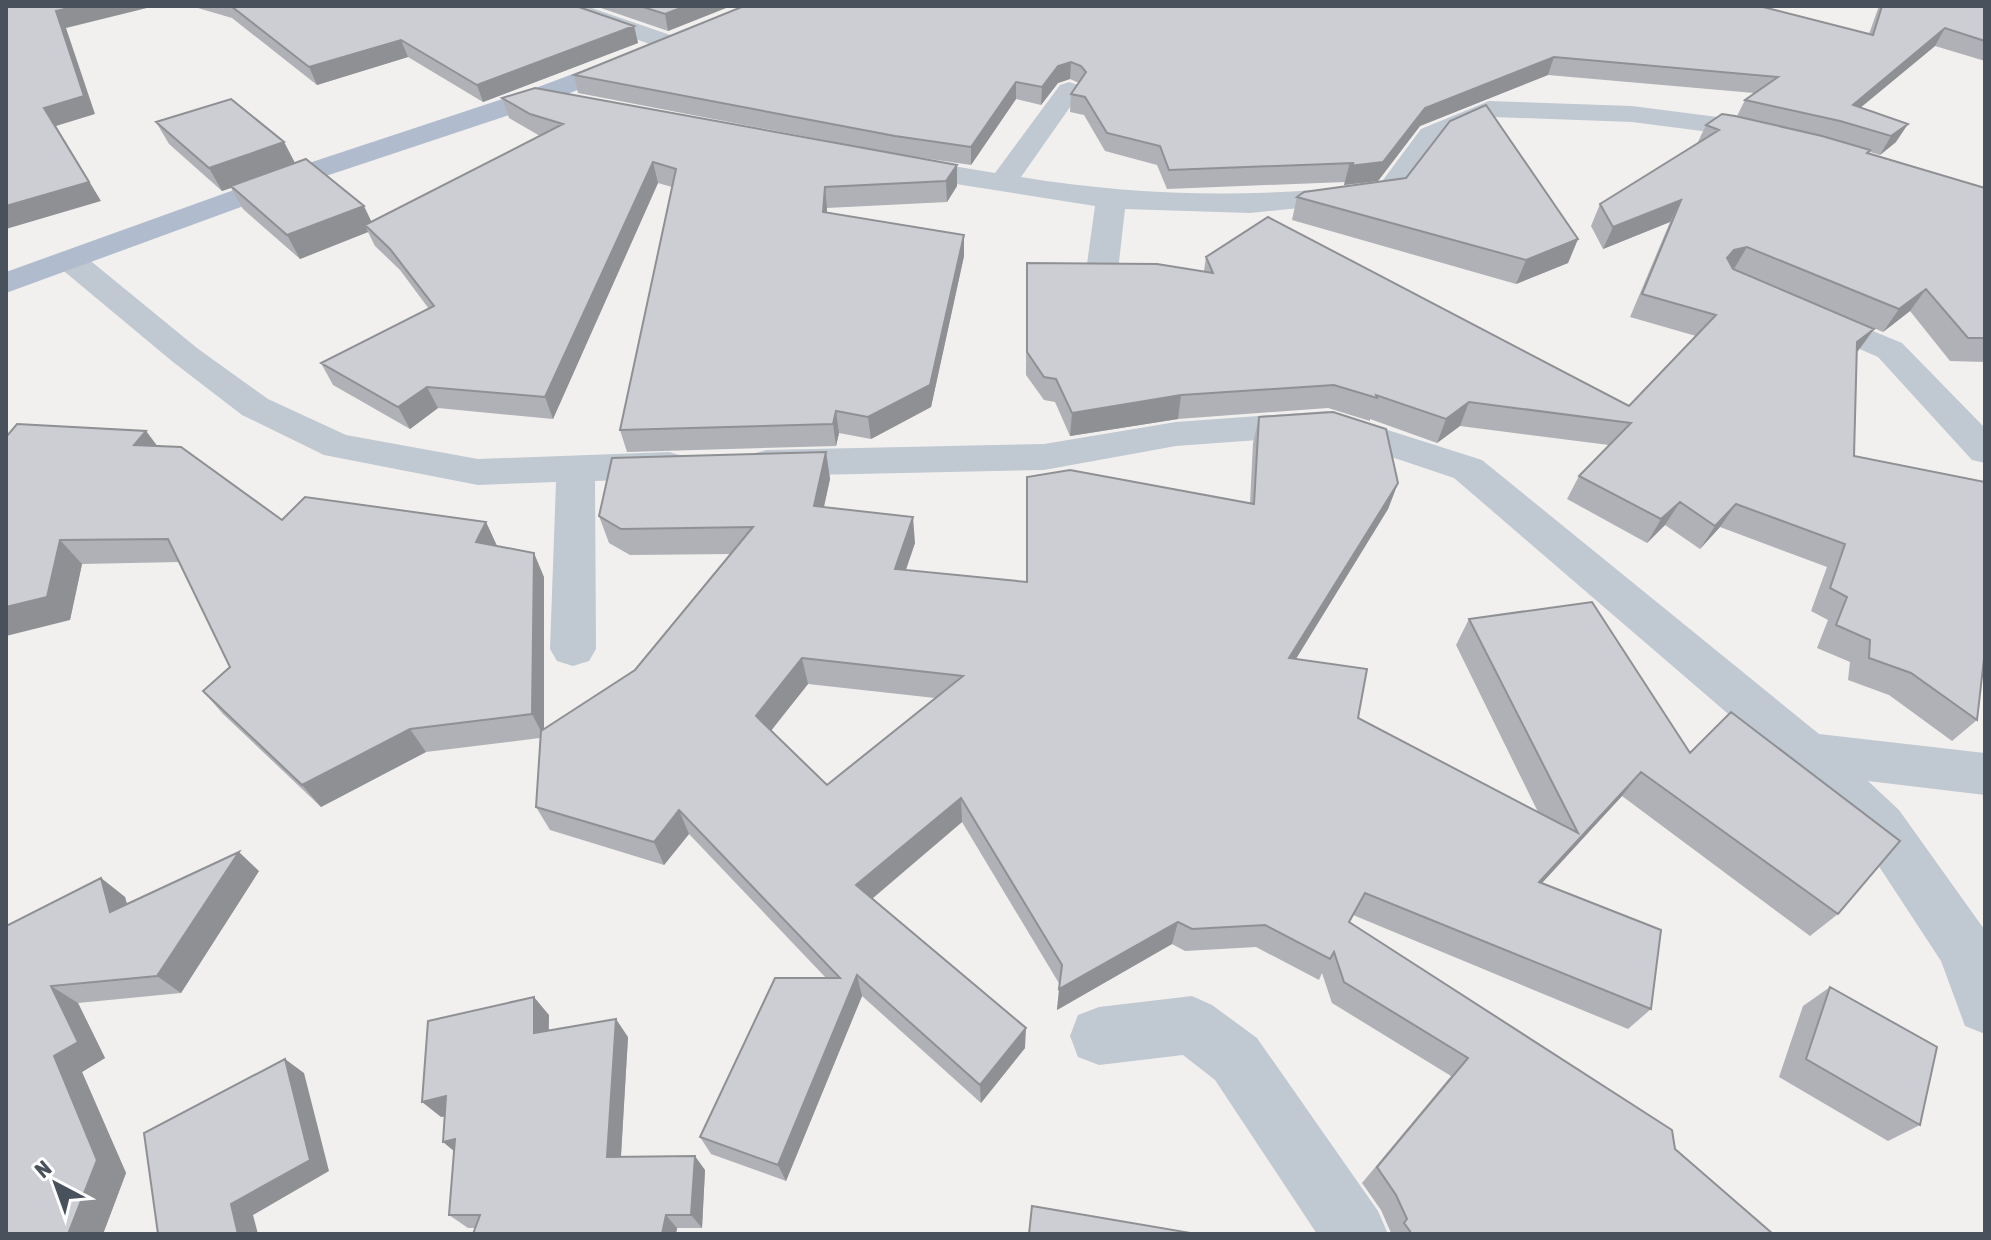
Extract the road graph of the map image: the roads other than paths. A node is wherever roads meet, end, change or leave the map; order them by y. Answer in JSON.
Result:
{"nodes":[{"id":1,"x":564,"y":6,"type":"edge"},
{"id":2,"x":683,"y":38,"type":"joint"},
{"id":3,"x":1069,"y":90,"type":"edge"},
{"id":4,"x":539,"y":96,"type":"junction"},
{"id":5,"x":586,"y":105,"type":"edge"},
{"id":6,"x":1788,"y":141,"type":"edge"},
{"id":7,"x":880,"y":162,"type":"edge"},
{"id":8,"x":1004,"y":181,"type":"junction"},
{"id":9,"x":1111,"y":199,"type":"junction"},
{"id":10,"x":70,"y":260,"type":"junction"},
{"id":11,"x":1102,"y":271,"type":"edge"},
{"id":12,"x":6,"y":283,"type":"edge"},
{"id":13,"x":1776,"y":301,"type":"edge"},
{"id":14,"x":1985,"y":451,"type":"edge"},
{"id":15,"x":576,"y":467,"type":"junction"},
{"id":16,"x":573,"y":649,"type":"dead end"},
{"id":17,"x":1807,"y":753,"type":"junction"},
{"id":18,"x":1985,"y":774,"type":"edge"},
{"id":19,"x":1985,"y":1006,"type":"edge"},
{"id":20,"x":1099,"y":1036,"type":"dead end"},
{"id":21,"x":1355,"y":1234,"type":"edge"}],
"edges":[{"from":1,"to":2,"type":"street"},
{"from":2,"to":4,"type":"main road"},
{"from":3,"to":8,"type":"street"},
{"from":4,"to":5,"type":"street"},
{"from":4,"to":10,"type":"main road"},
{"from":6,"to":9,"type":"street"},
{"from":7,"to":8,"type":"street"},
{"from":8,"to":9,"type":"street"},
{"from":9,"to":11,"type":"street"},
{"from":10,"to":12,"type":"main road"},
{"from":10,"to":15,"type":"street"},
{"from":13,"to":14,"type":"street"},
{"from":15,"to":16,"type":"street"},
{"from":15,"to":17,"type":"street"},
{"from":17,"to":18,"type":"street"},
{"from":17,"to":19,"type":"street"},
{"from":20,"to":21,"type":"street"}]}
